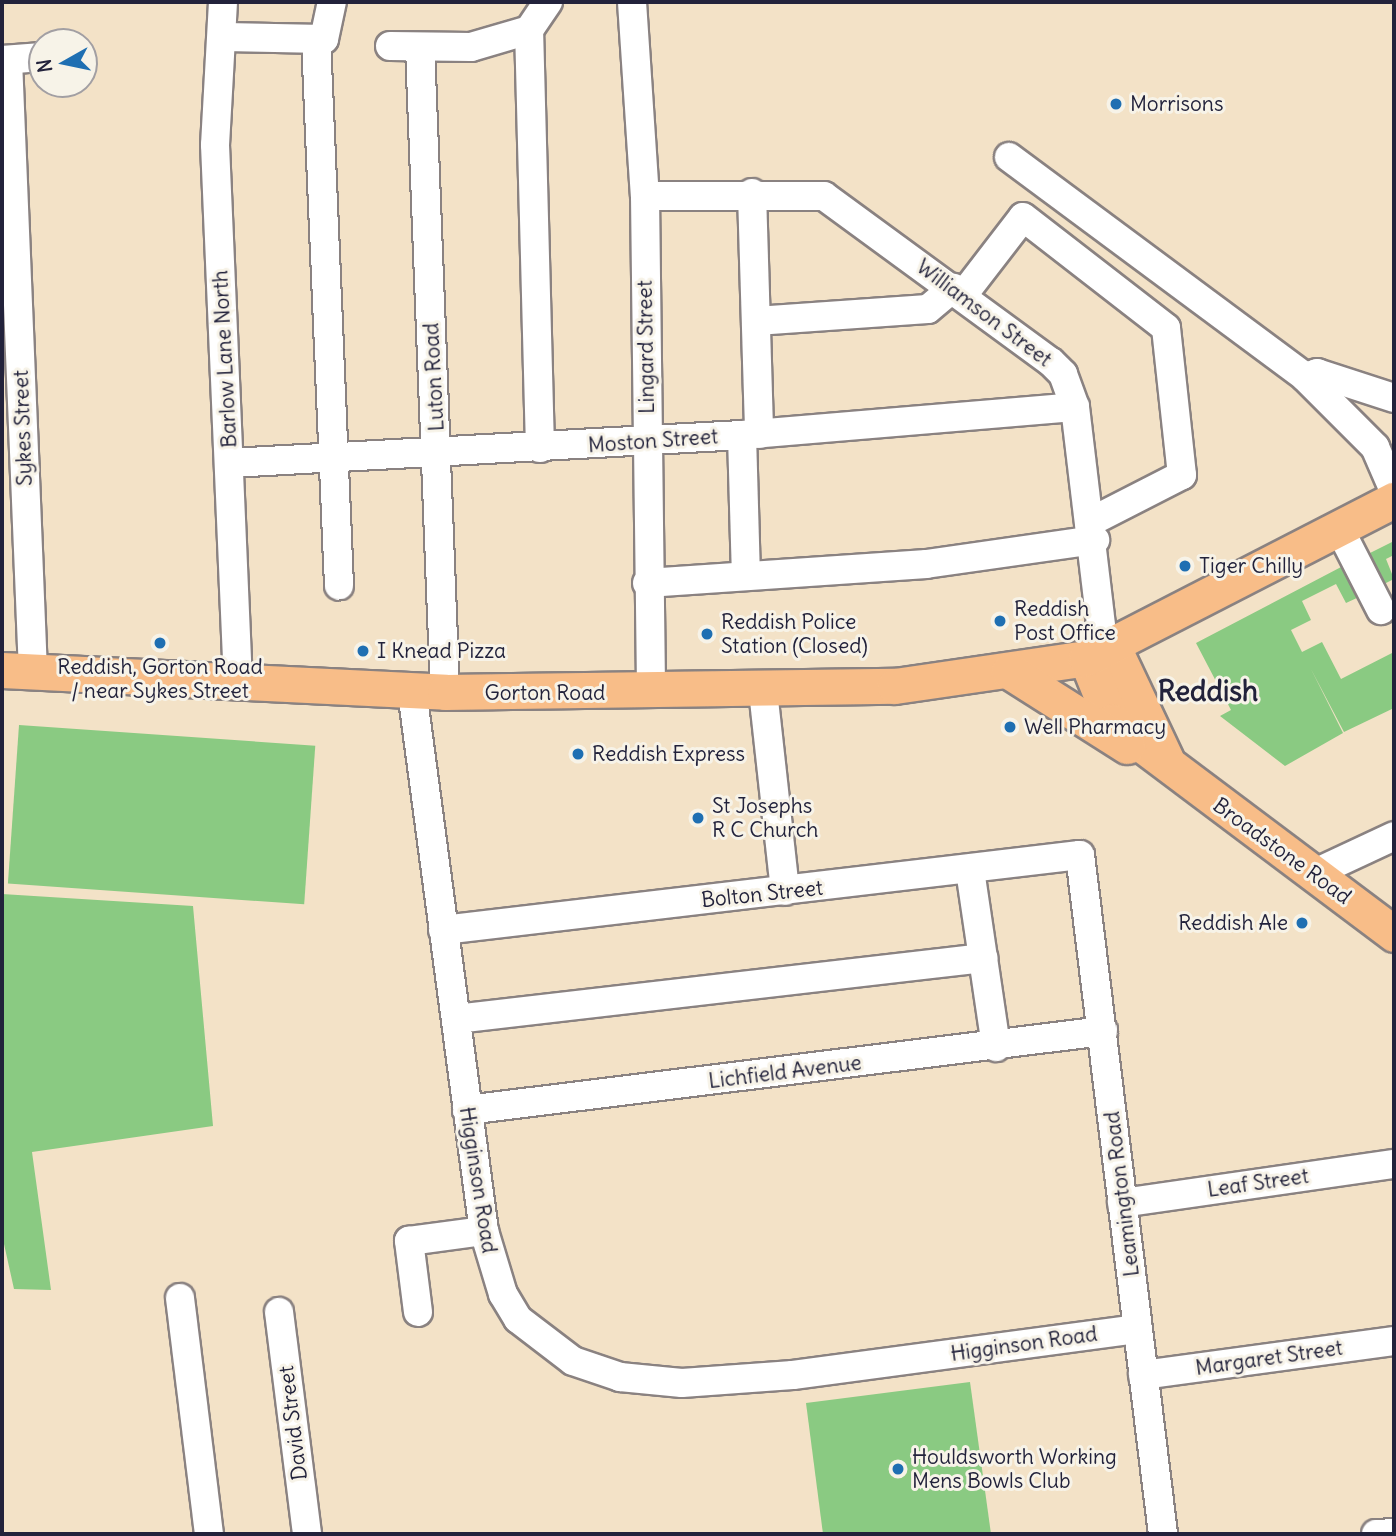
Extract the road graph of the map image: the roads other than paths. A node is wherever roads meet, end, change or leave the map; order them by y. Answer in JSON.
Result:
{"nodes":[{"id":1,"x":223,"y":2,"type":"edge"},
{"id":2,"x":332,"y":2,"type":"edge"},
{"id":3,"x":548,"y":2,"type":"edge"},
{"id":4,"x":632,"y":2,"type":"edge"},
{"id":5,"x":529,"y":30,"type":"junction"},
{"id":6,"x":225,"y":37,"type":"junction"},
{"id":7,"x":316,"y":39,"type":"junction"},
{"id":8,"x":390,"y":46,"type":"dead end"},
{"id":9,"x":420,"y":54,"type":"junction"},
{"id":10,"x":28,"y":58,"type":"edge"},
{"id":11,"x":5,"y":60,"type":"edge"},
{"id":12,"x":1009,"y":157,"type":"dead end"},
{"id":13,"x":752,"y":193,"type":"junction"},
{"id":14,"x":645,"y":196,"type":"junction"},
{"id":15,"x":958,"y":292,"type":"junction"},
{"id":16,"x":756,"y":321,"type":"junction"},
{"id":17,"x":1305,"y":377,"type":"junction"},
{"id":18,"x":1348,"y":383,"type":"junction"},
{"id":19,"x":1394,"y":398,"type":"edge"},
{"id":20,"x":1075,"y":407,"type":"junction"},
{"id":21,"x":1394,"y":416,"type":"edge"},
{"id":22,"x":750,"y":435,"type":"junction"},
{"id":23,"x":647,"y":439,"type":"junction"},
{"id":24,"x":540,"y":448,"type":"junction"},
{"id":25,"x":437,"y":453,"type":"junction"},
{"id":26,"x":333,"y":457,"type":"junction"},
{"id":27,"x":230,"y":463,"type":"junction"},
{"id":28,"x":1394,"y":491,"type":"edge"},
{"id":29,"x":1394,"y":500,"type":"edge"},
{"id":30,"x":1094,"y":530,"type":"junction"},
{"id":31,"x":1340,"y":530,"type":"junction"},
{"id":32,"x":747,"y":576,"type":"junction"},
{"id":33,"x":647,"y":583,"type":"junction"},
{"id":34,"x":339,"y":586,"type":"dead end"},
{"id":35,"x":1381,"y":610,"type":"dead end"},
{"id":36,"x":1101,"y":651,"type":"junction"},
{"id":37,"x":17,"y":670,"type":"edge"},
{"id":38,"x":1009,"y":671,"type":"junction"},
{"id":39,"x":238,"y":682,"type":"junction"},
{"id":40,"x":763,"y":691,"type":"junction"},
{"id":41,"x":429,"y":692,"type":"junction"},
{"id":42,"x":651,"y":693,"type":"junction"},
{"id":43,"x":1170,"y":768,"type":"junction"},
{"id":44,"x":1394,"y":836,"type":"edge"},
{"id":45,"x":1080,"y":855,"type":"joint"},
{"id":46,"x":970,"y":870,"type":"junction"},
{"id":47,"x":1313,"y":874,"type":"junction"},
{"id":48,"x":785,"y":891,"type":"junction"},
{"id":49,"x":443,"y":930,"type":"junction"},
{"id":50,"x":1394,"y":934,"type":"edge"},
{"id":51,"x":983,"y":958,"type":"junction"},
{"id":52,"x":456,"y":1019,"type":"junction"},
{"id":53,"x":1103,"y":1031,"type":"junction"},
{"id":54,"x":996,"y":1047,"type":"junction"},
{"id":55,"x":467,"y":1110,"type":"junction"},
{"id":56,"x":1394,"y":1164,"type":"edge"},
{"id":57,"x":1122,"y":1203,"type":"junction"},
{"id":58,"x":484,"y":1231,"type":"junction"},
{"id":59,"x":180,"y":1298,"type":"dead end"},
{"id":60,"x":279,"y":1312,"type":"dead end"},
{"id":61,"x":418,"y":1312,"type":"dead end"},
{"id":62,"x":1138,"y":1329,"type":"junction"},
{"id":63,"x":1394,"y":1341,"type":"edge"},
{"id":64,"x":1143,"y":1375,"type":"junction"},
{"id":65,"x":1394,"y":1533,"type":"edge"},
{"id":66,"x":209,"y":1534,"type":"edge"},
{"id":67,"x":307,"y":1534,"type":"edge"},
{"id":68,"x":1163,"y":1534,"type":"edge"},
{"id":69,"x":1376,"y":1534,"type":"edge"}],
"edges":[{"from":1,"to":6,"type":"street","name":"Barlow Lane North"},
{"from":2,"to":7,"type":"street"},
{"from":3,"to":5,"type":"street"},
{"from":4,"to":14,"type":"street","name":"Lingard Street"},
{"from":5,"to":9,"type":"street"},
{"from":5,"to":24,"type":"street"},
{"from":6,"to":7,"type":"street"},
{"from":6,"to":27,"type":"street","name":"Barlow Lane North"},
{"from":7,"to":26,"type":"street"},
{"from":8,"to":9,"type":"street"},
{"from":9,"to":25,"type":"street","name":"Luton Road"},
{"from":10,"to":11,"type":"street"},
{"from":11,"to":37,"type":"street","name":"Sykes Street"},
{"from":12,"to":17,"type":"street"},
{"from":13,"to":14,"type":"street","name":"Williamson Street"},
{"from":13,"to":15,"type":"street","name":"Williamson Street"},
{"from":13,"to":16,"type":"street"},
{"from":14,"to":23,"type":"street","name":"Lingard Street"},
{"from":15,"to":16,"type":"street"},
{"from":15,"to":20,"type":"street","name":"Williamson Street"},
{"from":15,"to":30,"type":"street"},
{"from":16,"to":22,"type":"street"},
{"from":17,"to":18,"type":"street"},
{"from":17,"to":28,"type":"street"},
{"from":18,"to":19,"type":"street"},
{"from":18,"to":21,"type":"street"},
{"from":20,"to":22,"type":"street","name":"Moston Street"},
{"from":20,"to":30,"type":"street","name":"Williamson Street"},
{"from":22,"to":23,"type":"street","name":"Moston Street"},
{"from":22,"to":32,"type":"street"},
{"from":23,"to":24,"type":"street","name":"Moston Street"},
{"from":23,"to":33,"type":"street","name":"Lingard Street"},
{"from":24,"to":25,"type":"street","name":"Moston Street"},
{"from":25,"to":26,"type":"street","name":"Moston Street"},
{"from":25,"to":41,"type":"street","name":"Luton Road"},
{"from":26,"to":27,"type":"street","name":"Moston Street"},
{"from":26,"to":34,"type":"street"},
{"from":27,"to":39,"type":"street","name":"Barlow Lane North"},
{"from":29,"to":31,"type":"main road","name":"Gorton Road"},
{"from":30,"to":32,"type":"street"},
{"from":30,"to":36,"type":"street","name":"Williamson Street"},
{"from":31,"to":35,"type":"street"},
{"from":31,"to":36,"type":"main road","name":"Gorton Road"},
{"from":32,"to":33,"type":"street"},
{"from":33,"to":42,"type":"street","name":"Lingard Street"},
{"from":36,"to":38,"type":"main road","name":"Gorton Road"},
{"from":36,"to":43,"type":"main road","name":"Broadstone Road"},
{"from":37,"to":39,"type":"main road","name":"Gorton Road"},
{"from":38,"to":40,"type":"main road","name":"Gorton Road"},
{"from":38,"to":43,"type":"main road"},
{"from":39,"to":41,"type":"main road","name":"Gorton Road"},
{"from":40,"to":42,"type":"main road","name":"Gorton Road"},
{"from":40,"to":48,"type":"street"},
{"from":41,"to":42,"type":"main road","name":"Gorton Road"},
{"from":41,"to":49,"type":"street","name":"Higginson Road"},
{"from":43,"to":47,"type":"main road","name":"Broadstone Road"},
{"from":44,"to":47,"type":"street"},
{"from":45,"to":46,"type":"street","name":"Bolton Street"},
{"from":45,"to":53,"type":"street","name":"Leamington Road"},
{"from":46,"to":48,"type":"street","name":"Bolton Street"},
{"from":46,"to":51,"type":"street"},
{"from":47,"to":50,"type":"main road","name":"Broadstone Road"},
{"from":48,"to":49,"type":"street","name":"Bolton Street"},
{"from":49,"to":52,"type":"street","name":"Higginson Road"},
{"from":51,"to":52,"type":"street"},
{"from":51,"to":54,"type":"street"},
{"from":52,"to":55,"type":"street","name":"Higginson Road"},
{"from":53,"to":54,"type":"street","name":"Lichfield Avenue"},
{"from":53,"to":57,"type":"street","name":"Leamington Road"},
{"from":54,"to":55,"type":"street","name":"Lichfield Avenue"},
{"from":55,"to":58,"type":"street","name":"Higginson Road"},
{"from":56,"to":57,"type":"street","name":"Leaf Street"},
{"from":57,"to":62,"type":"street","name":"Leamington Road"},
{"from":58,"to":61,"type":"street"},
{"from":58,"to":62,"type":"street","name":"Higginson Road"},
{"from":59,"to":66,"type":"street"},
{"from":60,"to":67,"type":"street","name":"David Street"},
{"from":62,"to":64,"type":"street","name":"Leamington Road"},
{"from":63,"to":64,"type":"street","name":"Margaret Street"},
{"from":64,"to":68,"type":"street","name":"Leamington Road"},
{"from":65,"to":69,"type":"street"}]}
